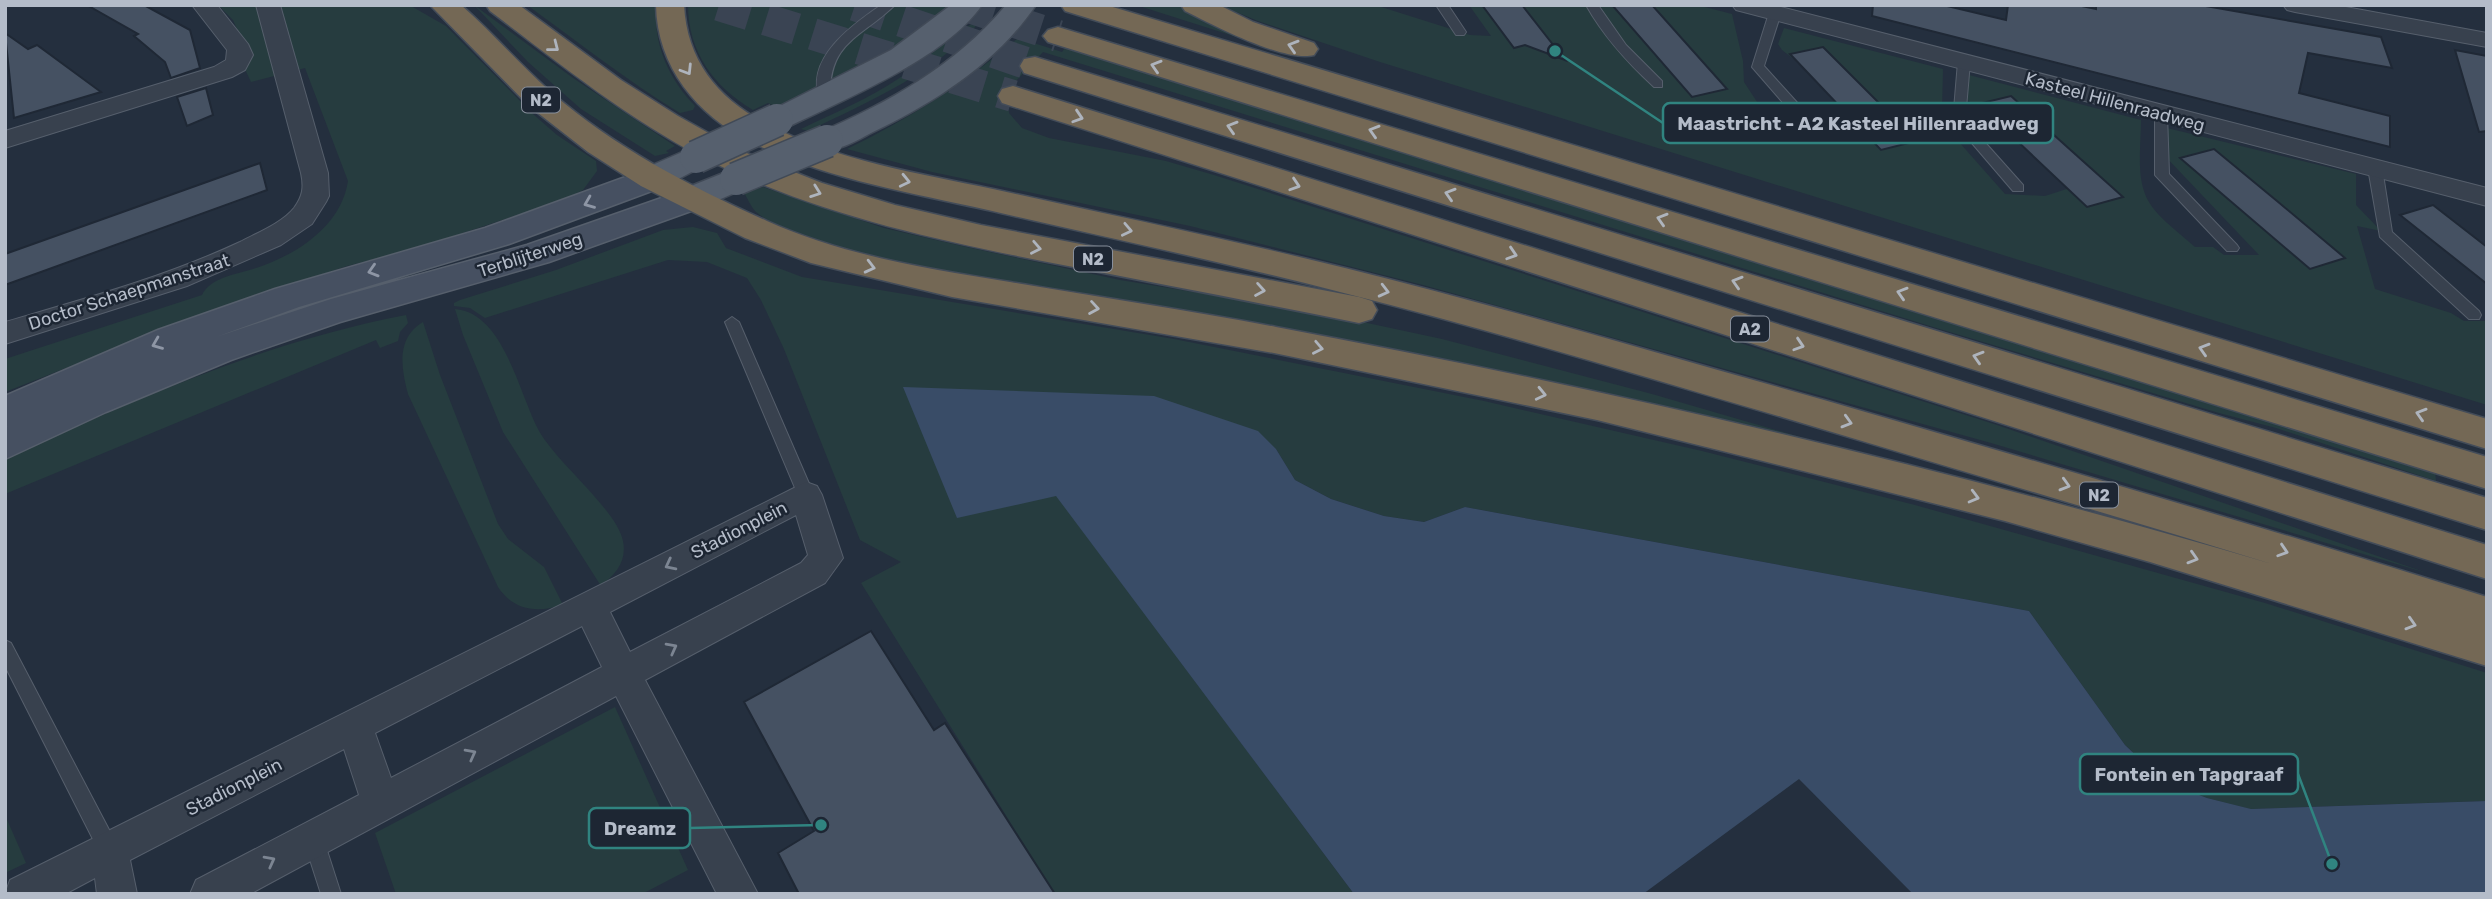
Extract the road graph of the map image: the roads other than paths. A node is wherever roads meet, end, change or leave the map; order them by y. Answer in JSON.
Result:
{"nodes":[{"id":1,"x":204,"y":5,"type":"edge"},
{"id":2,"x":268,"y":5,"type":"edge"},
{"id":3,"x":444,"y":5,"type":"edge"},
{"id":4,"x":500,"y":5,"type":"edge"},
{"id":5,"x":670,"y":5,"type":"edge"},
{"id":6,"x":889,"y":5,"type":"edge"},
{"id":7,"x":968,"y":5,"type":"edge"},
{"id":8,"x":1022,"y":5,"type":"edge"},
{"id":9,"x":1195,"y":5,"type":"edge"},
{"id":10,"x":1442,"y":5,"type":"edge"},
{"id":11,"x":1592,"y":5,"type":"edge"},
{"id":12,"x":1744,"y":5,"type":"edge"},
{"id":13,"x":2295,"y":5,"type":"edge"},
{"id":14,"x":1775,"y":13,"type":"junction"},
{"id":15,"x":1067,"y":21,"type":"edge"},
{"id":16,"x":1460,"y":32,"type":"dead end"},
{"id":17,"x":2487,"y":40,"type":"edge"},
{"id":18,"x":1964,"y":62,"type":"junction"},
{"id":19,"x":1658,"y":84,"type":"dead end"},
{"id":20,"x":824,"y":97,"type":"junction"},
{"id":21,"x":2161,"y":114,"type":"junction"},
{"id":22,"x":1816,"y":132,"type":"dead end"},
{"id":23,"x":5,"y":140,"type":"edge"},
{"id":24,"x":2375,"y":168,"type":"junction"},
{"id":25,"x":653,"y":178,"type":"junction"},
{"id":26,"x":2018,"y":188,"type":"dead end"},
{"id":27,"x":2487,"y":197,"type":"edge"},
{"id":28,"x":693,"y":198,"type":"junction"},
{"id":29,"x":2232,"y":247,"type":"dead end"},
{"id":30,"x":1912,"y":260,"type":"junction"},
{"id":31,"x":2474,"y":315,"type":"dead end"},
{"id":32,"x":732,"y":322,"type":"dead end"},
{"id":33,"x":5,"y":333,"type":"edge"},
{"id":34,"x":1734,"y":389,"type":"junction"},
{"id":35,"x":5,"y":412,"type":"edge"},
{"id":36,"x":2487,"y":434,"type":"edge"},
{"id":37,"x":5,"y":444,"type":"edge"},
{"id":38,"x":2487,"y":473,"type":"edge"},
{"id":39,"x":806,"y":495,"type":"junction"},
{"id":40,"x":2487,"y":514,"type":"edge"},
{"id":41,"x":2487,"y":562,"type":"edge"},
{"id":42,"x":590,"y":606,"type":"junction"},
{"id":43,"x":2487,"y":615,"type":"edge"},
{"id":44,"x":2487,"y":647,"type":"edge"},
{"id":45,"x":5,"y":648,"type":"edge"},
{"id":46,"x":622,"y":674,"type":"junction"},
{"id":47,"x":354,"y":726,"type":"junction"},
{"id":48,"x":381,"y":802,"type":"junction"},
{"id":49,"x":313,"y":838,"type":"junction"},
{"id":50,"x":109,"y":850,"type":"junction"},
{"id":51,"x":24,"y":894,"type":"edge"},
{"id":52,"x":117,"y":894,"type":"edge"},
{"id":53,"x":210,"y":894,"type":"edge"},
{"id":54,"x":331,"y":894,"type":"edge"},
{"id":55,"x":738,"y":894,"type":"edge"}],
"edges":[{"from":1,"to":23,"type":"street"},
{"from":2,"to":33,"type":"street","name":"Doctor Schaepmanstraat"},
{"from":3,"to":25,"type":"highway","number":"N2"},
{"from":4,"to":34,"type":"highway","number":"N2","one_way":true},
{"from":5,"to":34,"type":"highway","number":"N2","one_way":true},
{"from":6,"to":20,"type":"lane"},
{"from":7,"to":20,"type":"main road","name":"Terblijterweg"},
{"from":8,"to":28,"type":"main road","name":"Terblijterweg","bridge":true},
{"from":30,"to":9,"type":"highway","one_way":true},
{"from":10,"to":16,"type":"lane"},
{"from":11,"to":19,"type":"lane"},
{"from":12,"to":14,"type":"street","name":"Kasteel Hillenraadweg"},
{"from":13,"to":17,"type":"street"},
{"from":14,"to":18,"type":"street","name":"Kasteel Hillenraadweg"},
{"from":14,"to":22,"type":"lane"},
{"from":15,"to":30,"type":"highway"},
{"from":38,"to":15,"type":"highway","one_way":true},
{"from":18,"to":21,"type":"street","name":"Kasteel Hillenraadweg"},
{"from":18,"to":26,"type":"lane"},
{"from":20,"to":25,"type":"main road","name":"Terblijterweg","bridge":true},
{"from":21,"to":24,"type":"street","name":"Kasteel Hillenraadweg"},
{"from":21,"to":29,"type":"lane"},
{"from":24,"to":27,"type":"street","name":"Kasteel Hillenraadweg"},
{"from":24,"to":31,"type":"lane"},
{"from":25,"to":28,"type":"highway"},
{"from":25,"to":35,"type":"main road","name":"Terblijterweg","one_way":true},
{"from":28,"to":37,"type":"main road","name":"Terblijterweg"},
{"from":28,"to":44,"type":"highway","number":"N2","one_way":true},
{"from":36,"to":30,"type":"highway","one_way":true},
{"from":32,"to":39,"type":"lane"},
{"from":34,"to":43,"type":"highway","number":"N2","one_way":true},
{"from":39,"to":42,"type":"street","name":"Stadionplein","one_way":true},
{"from":46,"to":39,"type":"street","name":"Stadionplein","one_way":true},
{"from":40,"to":41,"type":"highway","number":"A2","one_way":true},
{"from":42,"to":46,"type":"street"},
{"from":42,"to":47,"type":"street","name":"Stadionplein"},
{"from":45,"to":50,"type":"lane"},
{"from":48,"to":46,"type":"street","name":"Stadionplein","one_way":true},
{"from":46,"to":55,"type":"street"},
{"from":47,"to":48,"type":"street"},
{"from":47,"to":50,"type":"street","name":"Stadionplein"},
{"from":48,"to":49,"type":"street","name":"Stadionplein"},
{"from":53,"to":49,"type":"street","name":"Stadionplein","one_way":true},
{"from":49,"to":54,"type":"lane"},
{"from":50,"to":51,"type":"street","name":"Stadionplein"},
{"from":50,"to":52,"type":"street"}]}
